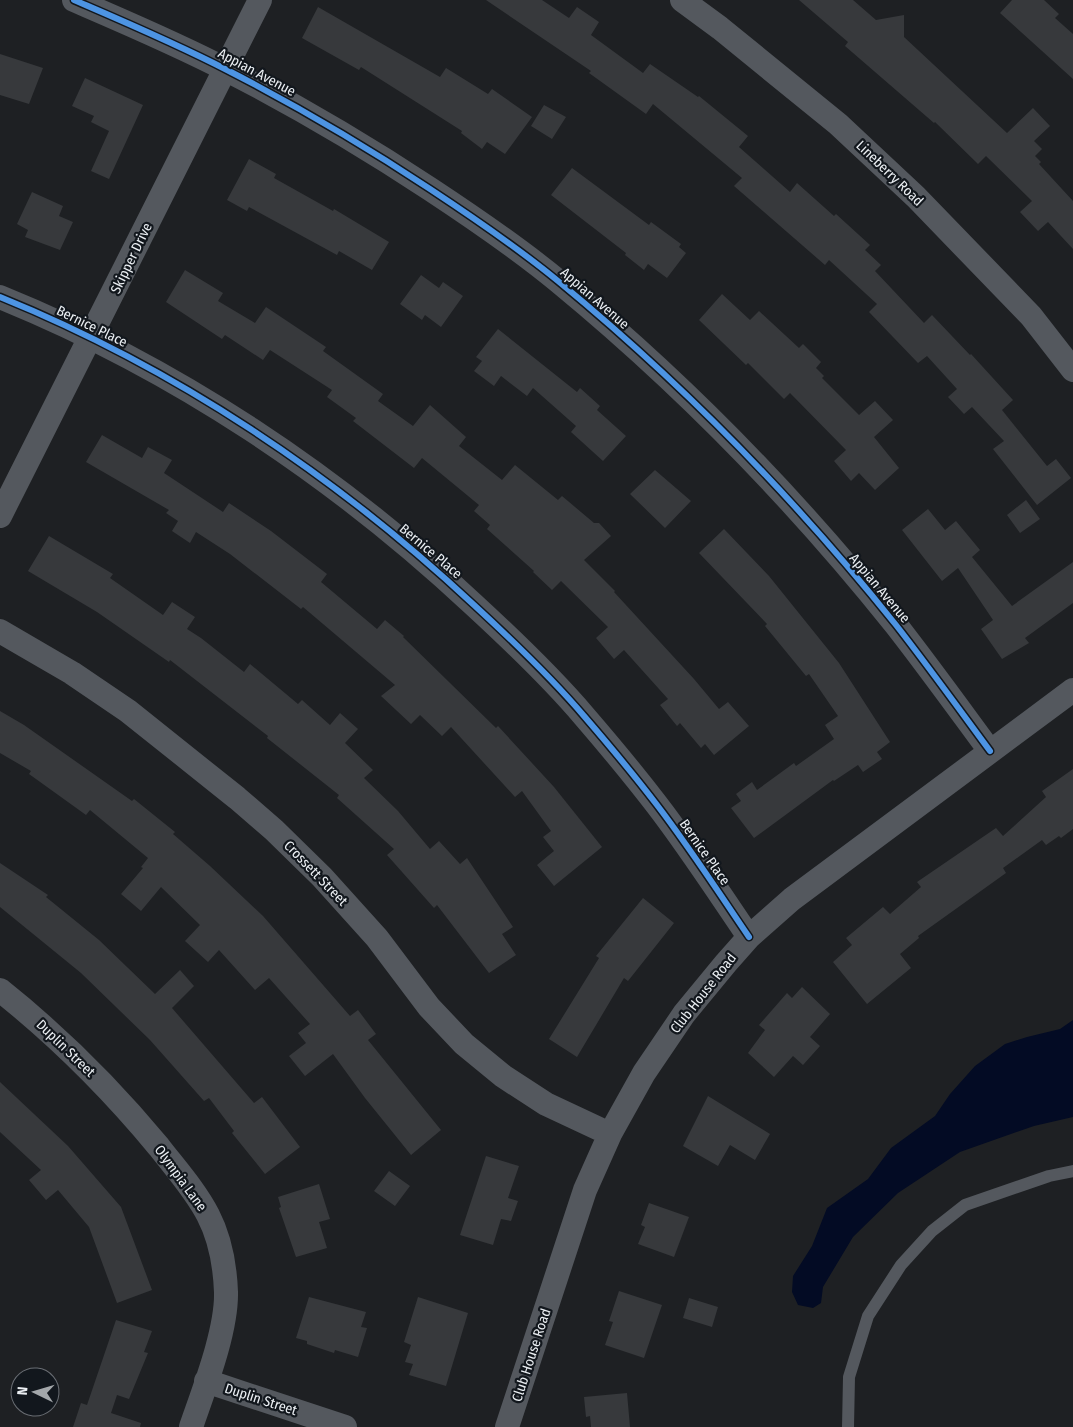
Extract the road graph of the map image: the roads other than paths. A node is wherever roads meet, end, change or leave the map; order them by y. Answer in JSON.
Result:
{"nodes":[{"id":1,"x":74,"y":0,"type":"edge"},
{"id":2,"x":260,"y":0,"type":"edge"},
{"id":3,"x":682,"y":0,"type":"edge"},
{"id":4,"x":225,"y":69,"type":"junction"},
{"id":5,"x":0,"y":297,"type":"edge"},
{"id":6,"x":91,"y":338,"type":"junction"},
{"id":7,"x":1073,"y":370,"type":"edge"},
{"id":8,"x":0,"y":516,"type":"edge"},
{"id":9,"x":0,"y":631,"type":"edge"},
{"id":10,"x":1073,"y":690,"type":"edge"},
{"id":11,"x":990,"y":751,"type":"junction"},
{"id":12,"x":750,"y":937,"type":"junction"},
{"id":13,"x":0,"y":990,"type":"edge"},
{"id":14,"x":129,"y":1110,"type":"joint"},
{"id":15,"x":610,"y":1134,"type":"junction"},
{"id":16,"x":1073,"y":1171,"type":"edge"},
{"id":17,"x":206,"y":1381,"type":"junction"},
{"id":18,"x":191,"y":1427,"type":"edge"},
{"id":19,"x":345,"y":1427,"type":"edge"},
{"id":20,"x":507,"y":1427,"type":"edge"},
{"id":21,"x":848,"y":1427,"type":"edge"}],
"edges":[{"from":1,"to":4,"type":"street","name":"Appian Avenue"},
{"from":2,"to":4,"type":"street","name":"Skipper Drive"},
{"from":3,"to":7,"type":"street","name":"Lineberry Road"},
{"from":4,"to":6,"type":"street","name":"Skipper Drive"},
{"from":4,"to":11,"type":"street","name":"Appian Avenue"},
{"from":5,"to":6,"type":"street","name":"Bernice Place"},
{"from":6,"to":8,"type":"street","name":"Skipper Drive"},
{"from":6,"to":12,"type":"street","name":"Bernice Place"},
{"from":9,"to":15,"type":"street","name":"Crossett Street"},
{"from":10,"to":11,"type":"street","name":"Club House Road"},
{"from":11,"to":12,"type":"street","name":"Club House Road"},
{"from":12,"to":15,"type":"street","name":"Club House Road"},
{"from":13,"to":14,"type":"street","name":"Duplin Street"},
{"from":14,"to":17,"type":"street","name":"Olympia Lane"},
{"from":15,"to":20,"type":"street","name":"Club House Road"},
{"from":16,"to":21,"type":"lane"},
{"from":17,"to":18,"type":"street","name":"Olympia Lane"},
{"from":17,"to":19,"type":"street","name":"Duplin Street"}]}
